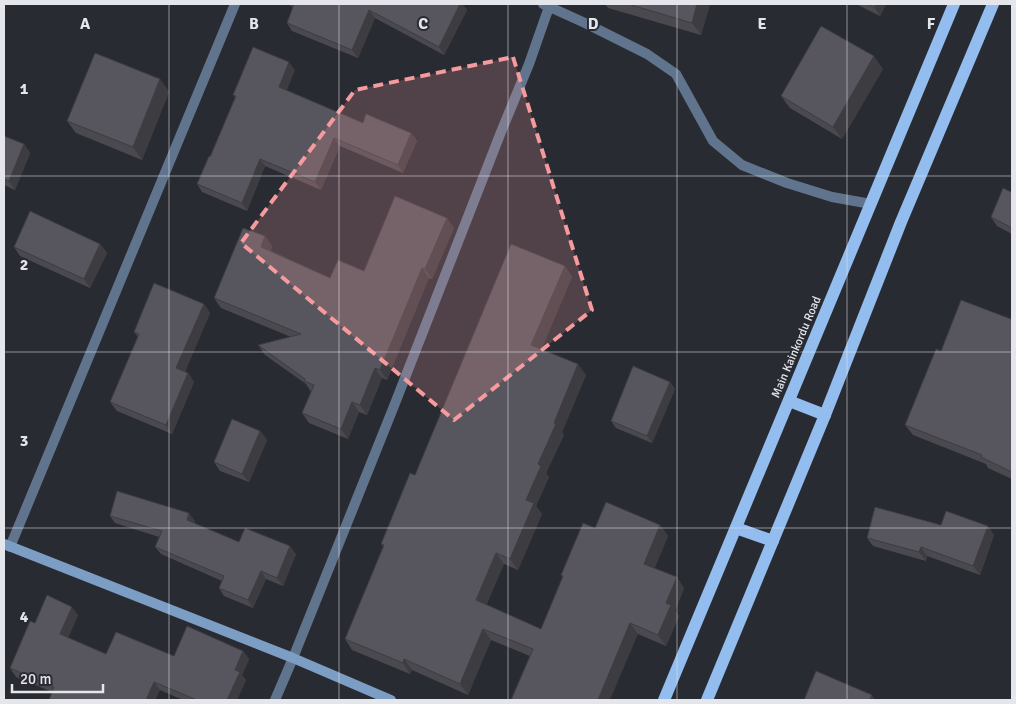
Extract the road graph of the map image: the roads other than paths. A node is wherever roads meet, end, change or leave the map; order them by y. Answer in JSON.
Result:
{"nodes":[{"id":1,"x":235,"y":4,"type":"edge"},
{"id":2,"x":954,"y":4,"type":"edge"},
{"id":3,"x":993,"y":4,"type":"edge"},
{"id":4,"x":546,"y":5,"type":"edge"},
{"id":5,"x":871,"y":204,"type":"junction"},
{"id":6,"x":789,"y":401,"type":"junction"},
{"id":7,"x":825,"y":415,"type":"junction"},
{"id":8,"x":736,"y":528,"type":"junction"},
{"id":9,"x":773,"y":541,"type":"junction"},
{"id":10,"x":7,"y":545,"type":"edge"},
{"id":11,"x":294,"y":658,"type":"junction"},
{"id":12,"x":275,"y":700,"type":"edge"},
{"id":13,"x":391,"y":700,"type":"edge"},
{"id":14,"x":664,"y":700,"type":"edge"},
{"id":15,"x":707,"y":700,"type":"edge"}],
"edges":[{"from":1,"to":10,"type":"street"},
{"from":2,"to":5,"type":"main road","name":"Main Kainkordu Road"},
{"from":3,"to":7,"type":"main road"},
{"from":4,"to":5,"type":"street"},
{"from":4,"to":11,"type":"street"},
{"from":5,"to":6,"type":"main road","name":"Main Kainkordu Road"},
{"from":6,"to":7,"type":"main road"},
{"from":6,"to":8,"type":"main road","name":"Main Kainkordu Road"},
{"from":7,"to":9,"type":"main road"},
{"from":8,"to":9,"type":"main road"},
{"from":8,"to":14,"type":"main road","name":"Main Kainkordu Road"},
{"from":9,"to":15,"type":"main road"},
{"from":10,"to":11,"type":"main road"},
{"from":11,"to":12,"type":"street"},
{"from":11,"to":13,"type":"main road"}]}
